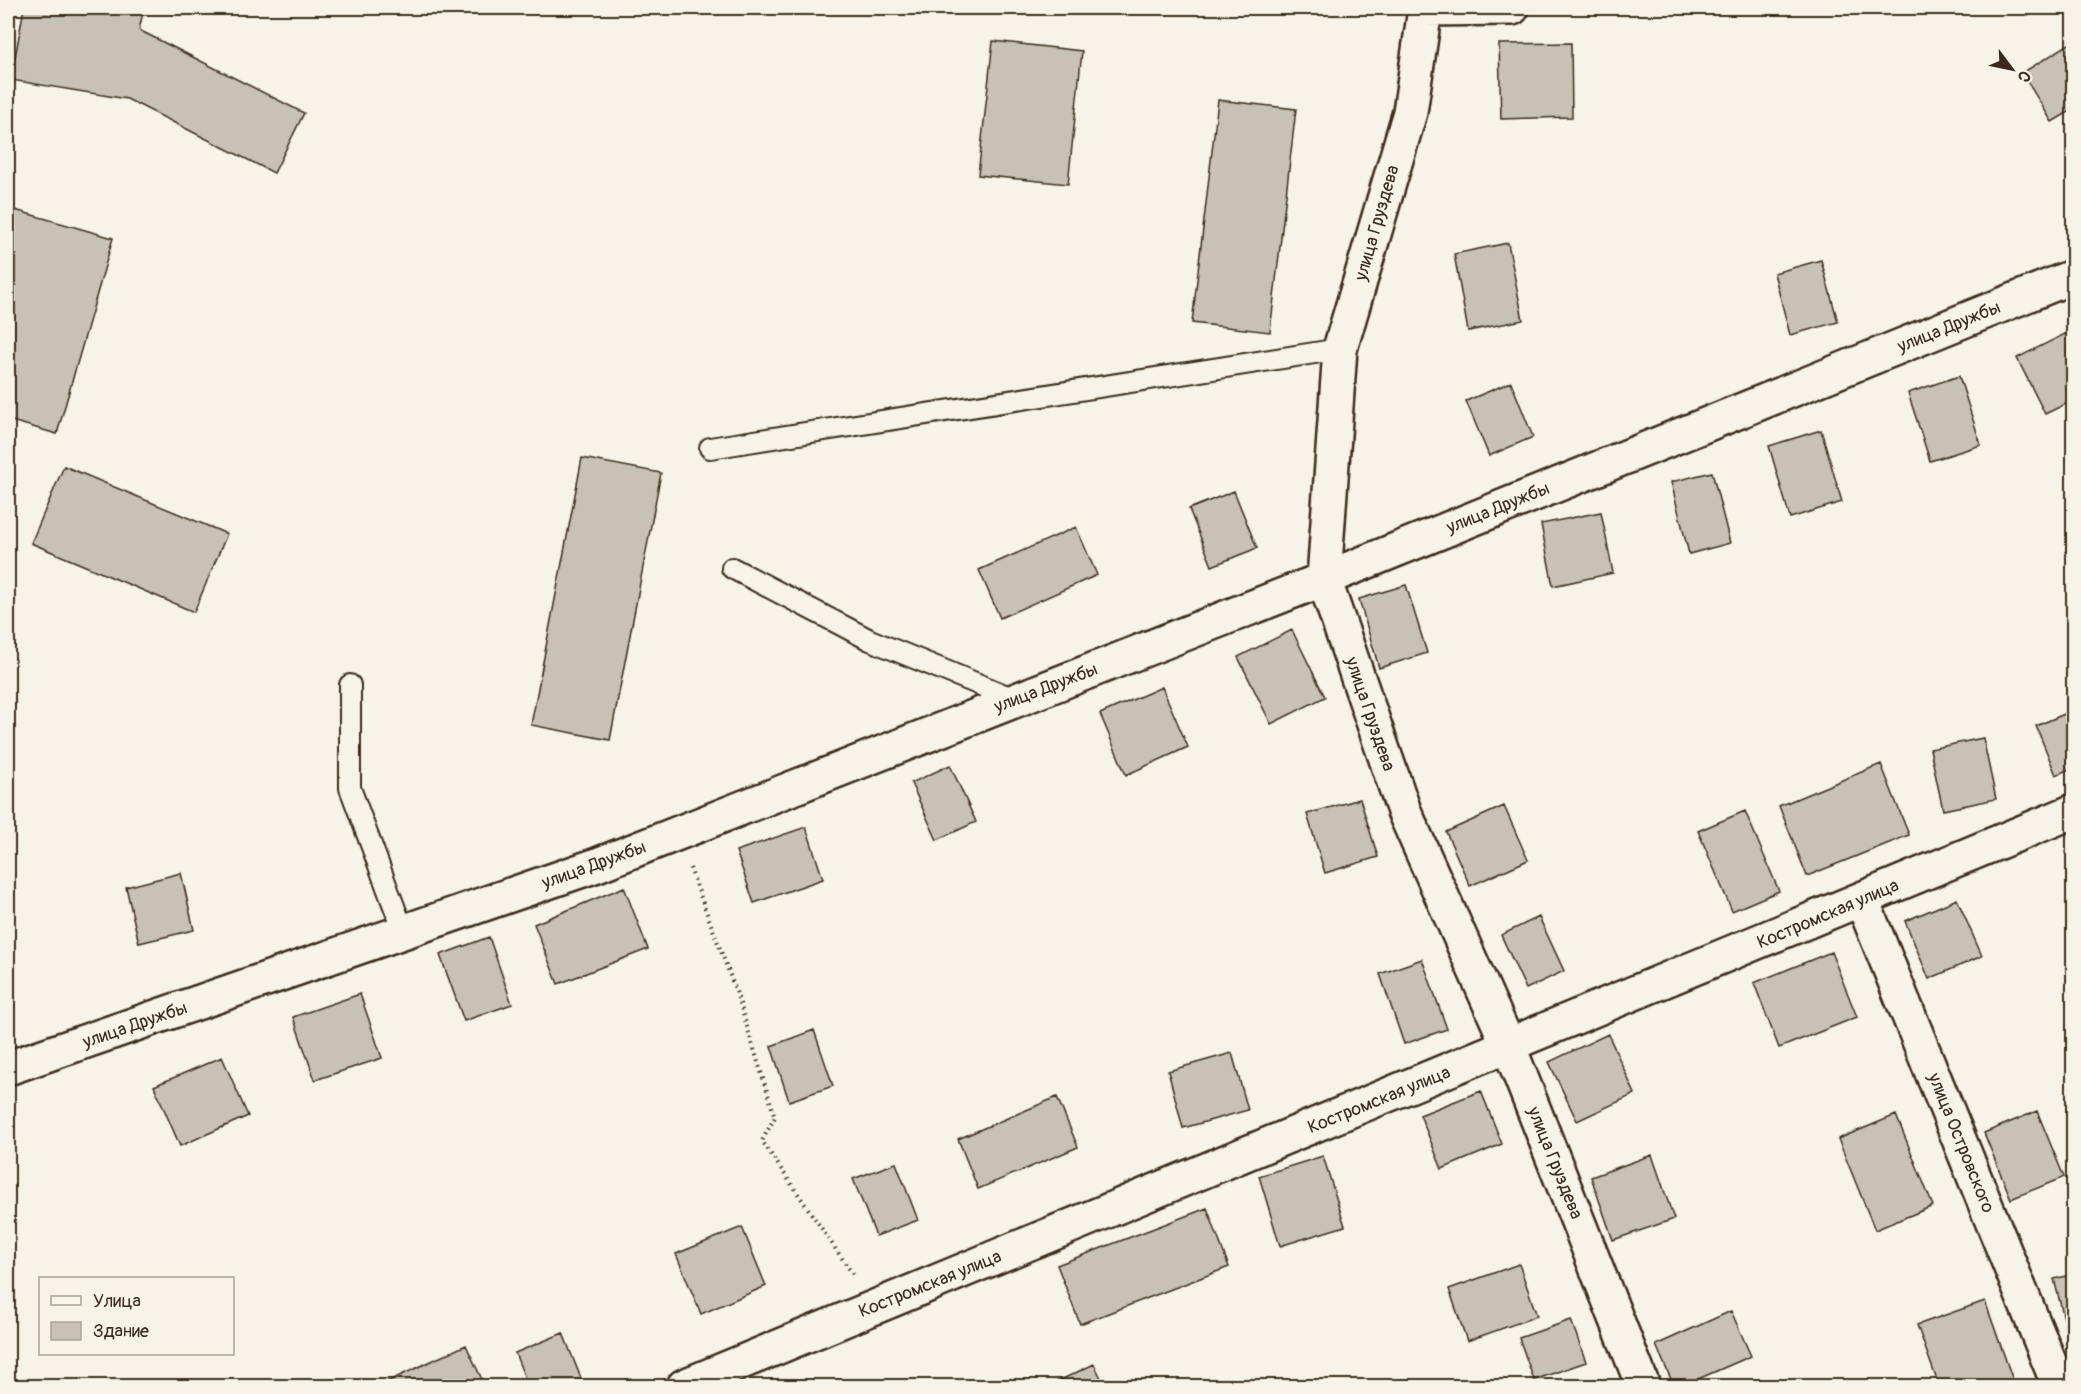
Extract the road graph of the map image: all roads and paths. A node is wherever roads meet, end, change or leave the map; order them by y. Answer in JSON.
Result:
{"nodes":[{"id":1,"x":1425,"y":8,"type":"edge"},
{"id":2,"x":1512,"y":8,"type":"edge"},
{"id":3,"x":2073,"y":276,"type":"edge"},
{"id":4,"x":1340,"y":349,"type":"junction"},
{"id":5,"x":710,"y":448,"type":"dead end"},
{"id":6,"x":732,"y":568,"type":"dead end"},
{"id":7,"x":1324,"y":579,"type":"junction"},
{"id":8,"x":350,"y":685,"type":"dead end"},
{"id":9,"x":1017,"y":699,"type":"junction"},
{"id":10,"x":2073,"y":811,"type":"edge"},
{"id":11,"x":677,"y":833,"type":"junction"},
{"id":12,"x":1862,"y":900,"type":"junction"},
{"id":13,"x":404,"y":933,"type":"junction"},
{"id":14,"x":1509,"y":1047,"type":"junction"},
{"id":15,"x":8,"y":1068,"type":"edge"},
{"id":16,"x":875,"y":1307,"type":"junction"},
{"id":17,"x":684,"y":1386,"type":"edge"},
{"id":18,"x":1643,"y":1386,"type":"edge"},
{"id":19,"x":2059,"y":1386,"type":"edge"}],
"edges":[{"from":1,"to":2,"type":"street"},
{"from":1,"to":4,"type":"street","name":"улица Груздева"},
{"from":3,"to":7,"type":"street","name":"улица Дружбы"},
{"from":4,"to":5,"type":"lane"},
{"from":4,"to":7,"type":"street","name":"улица Груздева"},
{"from":6,"to":9,"type":"lane"},
{"from":7,"to":9,"type":"street","name":"улица Дружбы"},
{"from":7,"to":14,"type":"street","name":"улица Груздева"},
{"from":8,"to":13,"type":"lane"},
{"from":9,"to":11,"type":"street","name":"улица Дружбы"},
{"from":10,"to":12,"type":"street","name":"Костромская улица"},
{"from":11,"to":13,"type":"street","name":"улица Дружбы"},
{"from":11,"to":16,"type":"path"},
{"from":12,"to":14,"type":"street","name":"Костромская улица"},
{"from":12,"to":19,"type":"street","name":"улица Островского"},
{"from":13,"to":15,"type":"street","name":"улица Дружбы"},
{"from":14,"to":16,"type":"street","name":"Костромская улица"},
{"from":14,"to":18,"type":"street","name":"улица Груздева"},
{"from":16,"to":17,"type":"street","name":"Костромская улица"}]}
